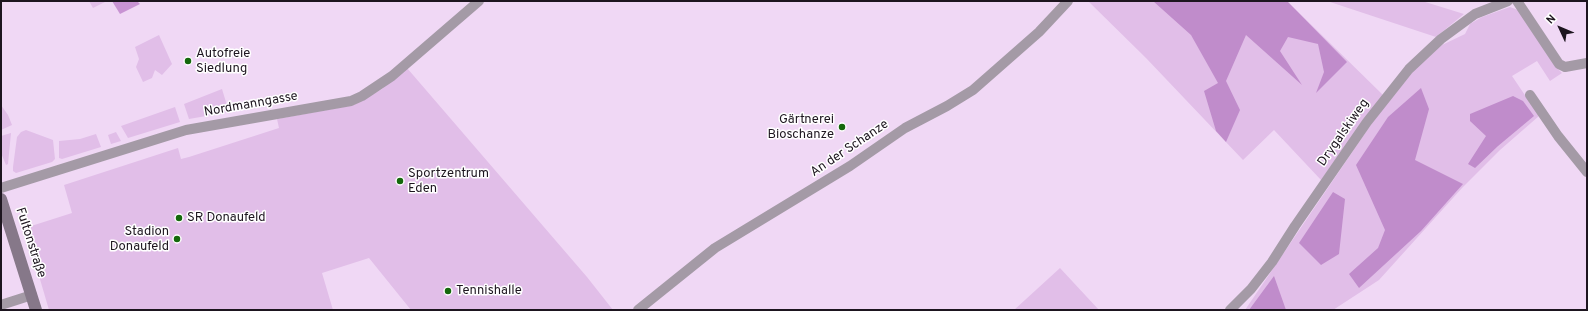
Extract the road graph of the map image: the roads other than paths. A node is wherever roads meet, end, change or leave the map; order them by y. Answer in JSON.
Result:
{"nodes":[{"id":1,"x":479,"y":1,"type":"edge"},
{"id":2,"x":1068,"y":1,"type":"edge"},
{"id":3,"x":1508,"y":1,"type":"edge"},
{"id":4,"x":1517,"y":1,"type":"edge"},
{"id":5,"x":1587,"y":63,"type":"edge"},
{"id":6,"x":1530,"y":95,"type":"dead end"},
{"id":7,"x":1586,"y":169,"type":"edge"},
{"id":8,"x":1,"y":188,"type":"edge"},
{"id":9,"x":1,"y":199,"type":"edge"},
{"id":10,"x":32,"y":295,"type":"junction"},
{"id":11,"x":1,"y":304,"type":"edge"},
{"id":12,"x":36,"y":310,"type":"edge"},
{"id":13,"x":638,"y":310,"type":"edge"},
{"id":14,"x":1230,"y":310,"type":"edge"}],
"edges":[{"from":1,"to":8,"type":"street","name":"Nordmanngasse"},
{"from":2,"to":13,"type":"street","name":"An der Schanze"},
{"from":3,"to":14,"type":"street","name":"Drygalskiweg"},
{"from":4,"to":5,"type":"street"},
{"from":6,"to":7,"type":"street"},
{"from":9,"to":10,"type":"street","name":"Fultonstraße"},
{"from":10,"to":11,"type":"street"},
{"from":10,"to":12,"type":"street","name":"Fultonstraße"}]}
